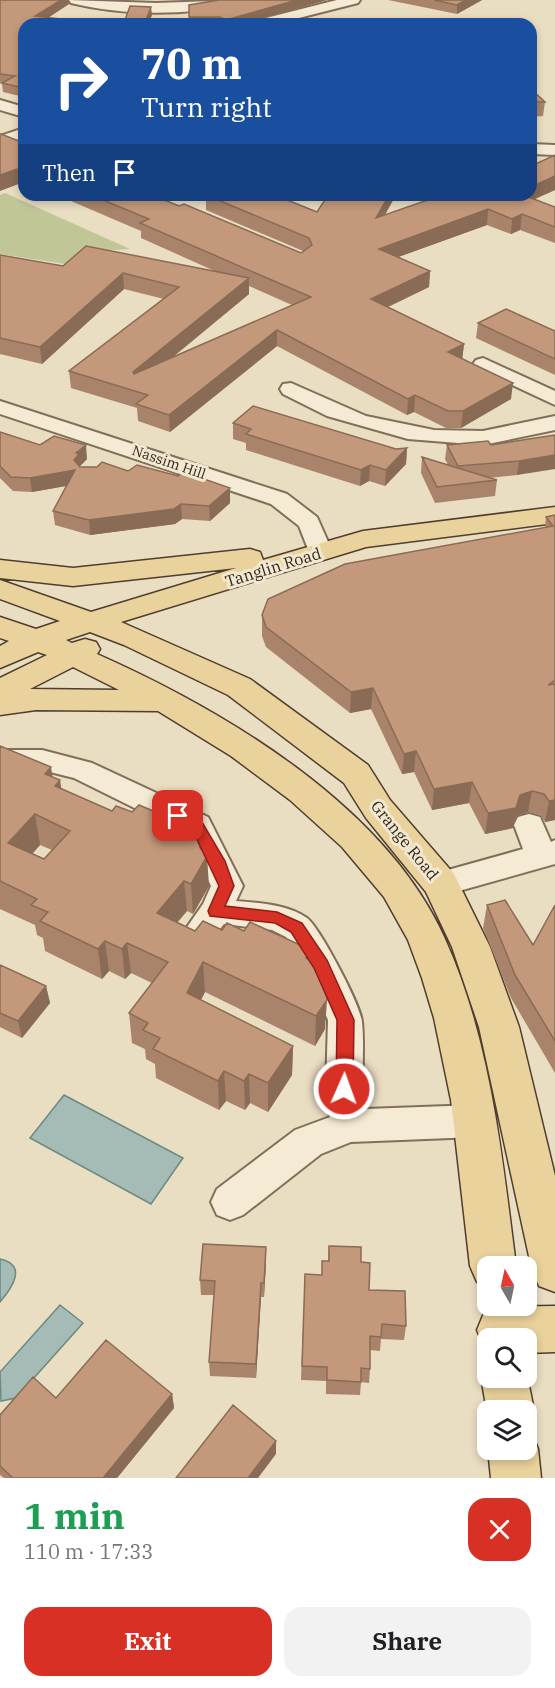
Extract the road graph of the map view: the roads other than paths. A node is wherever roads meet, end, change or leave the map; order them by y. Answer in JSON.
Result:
{"nodes":[{"id":1,"x":76,"y":0,"type":"edge"},
{"id":2,"x":236,"y":0,"type":"edge"},
{"id":3,"x":353,"y":0,"type":"edge"},
{"id":4,"x":286,"y":18,"type":"edge"},
{"id":5,"x":0,"y":105,"type":"edge"},
{"id":6,"x":18,"y":110,"type":"edge"},
{"id":7,"x":18,"y":135,"type":"edge"},
{"id":8,"x":3,"y":140,"type":"edge"},
{"id":9,"x":537,"y":149,"type":"edge"},
{"id":10,"x":555,"y":150,"type":"edge"},
{"id":11,"x":483,"y":364,"type":"dead end"},
{"id":12,"x":291,"y":389,"type":"dead end"},
{"id":13,"x":555,"y":399,"type":"edge"},
{"id":14,"x":0,"y":406,"type":"edge"},
{"id":15,"x":555,"y":423,"type":"edge"},
{"id":16,"x":555,"y":515,"type":"edge"},
{"id":17,"x":363,"y":539,"type":"junction"},
{"id":18,"x":316,"y":544,"type":"junction"},
{"id":19,"x":250,"y":558,"type":"junction"},
{"id":20,"x":0,"y":569,"type":"edge"},
{"id":21,"x":0,"y":589,"type":"edge"},
{"id":22,"x":112,"y":622,"type":"junction"},
{"id":23,"x":0,"y":627,"type":"edge"},
{"id":24,"x":39,"y":639,"type":"junction"},
{"id":25,"x":69,"y":655,"type":"junction"},
{"id":26,"x":0,"y":658,"type":"edge"},
{"id":27,"x":0,"y":691,"type":"edge"},
{"id":28,"x":167,"y":701,"type":"junction"},
{"id":29,"x":0,"y":704,"type":"edge"},
{"id":30,"x":0,"y":760,"type":"edge"},
{"id":31,"x":529,"y":825,"type":"dead end"},
{"id":32,"x":548,"y":854,"type":"edge"},
{"id":33,"x":441,"y":884,"type":"junction"},
{"id":34,"x":476,"y":1121,"type":"junction"},
{"id":35,"x":350,"y":1126,"type":"junction"},
{"id":36,"x":230,"y":1202,"type":"dead end"},
{"id":37,"x":492,"y":1256,"type":"edge"},
{"id":38,"x":555,"y":1270,"type":"edge"},
{"id":39,"x":500,"y":1324,"type":"edge"},
{"id":40,"x":555,"y":1329,"type":"edge"},
{"id":41,"x":514,"y":1460,"type":"edge"},
{"id":42,"x":516,"y":1478,"type":"edge"}],
"edges":[{"from":1,"to":2,"type":"street"},
{"from":3,"to":4,"type":"street"},
{"from":5,"to":6,"type":"street"},
{"from":7,"to":8,"type":"street"},
{"from":9,"to":10,"type":"street"},
{"from":11,"to":13,"type":"street"},
{"from":12,"to":15,"type":"street"},
{"from":14,"to":18,"type":"street","name":"Nassim Hill"},
{"from":16,"to":17,"type":"main road","name":"Tanglin Road"},
{"from":17,"to":18,"type":"main road"},
{"from":17,"to":22,"type":"main road","name":"Tanglin Road"},
{"from":18,"to":19,"type":"main road"},
{"from":19,"to":20,"type":"main road"},
{"from":19,"to":22,"type":"main road"},
{"from":21,"to":22,"type":"main road","name":"Grange Road"},
{"from":22,"to":24,"type":"main road","name":"Tanglin Road"},
{"from":22,"to":25,"type":"main road","name":"Tanglin Road"},
{"from":22,"to":33,"type":"main road","name":"Grange Road"},
{"from":23,"to":24,"type":"main road"},
{"from":24,"to":25,"type":"main road"},
{"from":24,"to":26,"type":"main road","name":"Tanglin Road"},
{"from":25,"to":27,"type":"main road","name":"Tanglin Road"},
{"from":25,"to":28,"type":"main road"},
{"from":28,"to":29,"type":"main road"},
{"from":28,"to":34,"type":"main road"},
{"from":30,"to":35,"type":"street"},
{"from":31,"to":32,"type":"street"},
{"from":32,"to":33,"type":"street"},
{"from":33,"to":38,"type":"main road","name":"Grange Road"},
{"from":34,"to":35,"type":"street"},
{"from":34,"to":37,"type":"main road"},
{"from":35,"to":36,"type":"street"},
{"from":39,"to":40,"type":"main road"},
{"from":41,"to":42,"type":"main road"}]}
